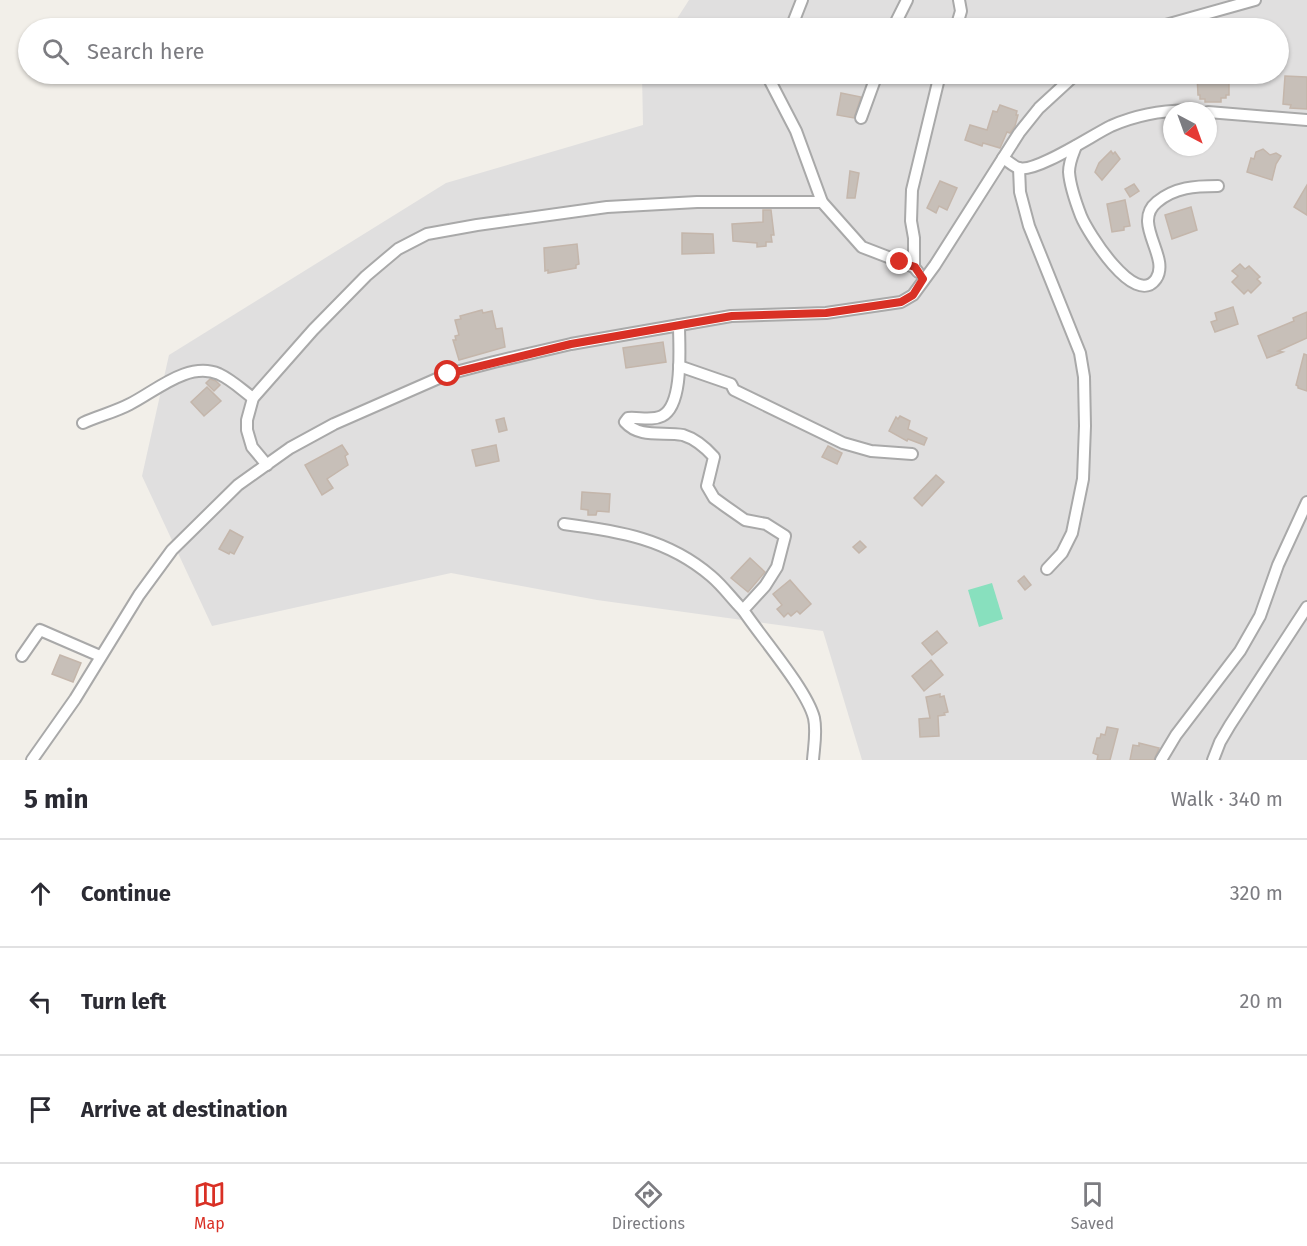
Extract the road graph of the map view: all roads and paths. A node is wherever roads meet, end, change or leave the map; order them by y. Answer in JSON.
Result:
{"nodes":[{"id":1,"x":802,"y":0,"type":"edge"},
{"id":2,"x":907,"y":0,"type":"edge"},
{"id":3,"x":959,"y":0,"type":"edge"},
{"id":4,"x":1256,"y":0,"type":"edge"},
{"id":5,"x":795,"y":18,"type":"edge"},
{"id":6,"x":898,"y":18,"type":"edge"},
{"id":7,"x":959,"y":18,"type":"edge"},
{"id":8,"x":1191,"y":18,"type":"edge"},
{"id":9,"x":772,"y":84,"type":"edge"},
{"id":10,"x":873,"y":84,"type":"edge"},
{"id":11,"x":938,"y":84,"type":"edge"},
{"id":12,"x":1065,"y":84,"type":"edge"},
{"id":13,"x":1163,"y":111,"type":"edge"},
{"id":14,"x":1217,"y":113,"type":"edge"},
{"id":15,"x":861,"y":118,"type":"dead end"},
{"id":16,"x":1307,"y":120,"type":"edge"},
{"id":17,"x":1076,"y":146,"type":"junction"},
{"id":18,"x":1003,"y":158,"type":"junction"},
{"id":19,"x":1019,"y":168,"type":"junction"},
{"id":20,"x":1218,"y":186,"type":"dead end"},
{"id":21,"x":822,"y":202,"type":"junction"},
{"id":22,"x":915,"y":267,"type":"junction"},
{"id":23,"x":923,"y":279,"type":"junction"},
{"id":24,"x":679,"y":325,"type":"junction"},
{"id":25,"x":679,"y":366,"type":"junction"},
{"id":26,"x":253,"y":398,"type":"junction"},
{"id":27,"x":83,"y":423,"type":"dead end"},
{"id":28,"x":912,"y":454,"type":"dead end"},
{"id":29,"x":267,"y":465,"type":"junction"},
{"id":30,"x":1307,"y":502,"type":"edge"},
{"id":31,"x":564,"y":524,"type":"dead end"},
{"id":32,"x":1047,"y":569,"type":"dead end"},
{"id":33,"x":1307,"y":607,"type":"edge"},
{"id":34,"x":743,"y":610,"type":"junction"},
{"id":35,"x":22,"y":656,"type":"dead end"},
{"id":36,"x":100,"y":656,"type":"junction"},
{"id":37,"x":32,"y":760,"type":"edge"},
{"id":38,"x":813,"y":760,"type":"edge"},
{"id":39,"x":1161,"y":760,"type":"edge"},
{"id":40,"x":1213,"y":760,"type":"edge"}],
"edges":[{"from":1,"to":5,"type":"street"},
{"from":2,"to":6,"type":"street"},
{"from":3,"to":7,"type":"street"},
{"from":4,"to":8,"type":"street"},
{"from":9,"to":21,"type":"street"},
{"from":10,"to":15,"type":"street"},
{"from":11,"to":22,"type":"street"},
{"from":12,"to":18,"type":"street"},
{"from":13,"to":17,"type":"street"},
{"from":14,"to":16,"type":"street"},
{"from":17,"to":19,"type":"street"},
{"from":17,"to":20,"type":"street"},
{"from":18,"to":19,"type":"street"},
{"from":18,"to":23,"type":"street"},
{"from":19,"to":32,"type":"street"},
{"from":21,"to":22,"type":"street"},
{"from":21,"to":26,"type":"street"},
{"from":22,"to":23,"type":"street"},
{"from":23,"to":24,"type":"street"},
{"from":24,"to":25,"type":"street"},
{"from":24,"to":29,"type":"street"},
{"from":25,"to":28,"type":"street"},
{"from":25,"to":34,"type":"street"},
{"from":26,"to":27,"type":"street"},
{"from":26,"to":29,"type":"street"},
{"from":29,"to":36,"type":"street"},
{"from":30,"to":39,"type":"street"},
{"from":31,"to":34,"type":"street"},
{"from":33,"to":40,"type":"street"},
{"from":34,"to":38,"type":"street"},
{"from":35,"to":36,"type":"street"},
{"from":36,"to":37,"type":"street"}]}
